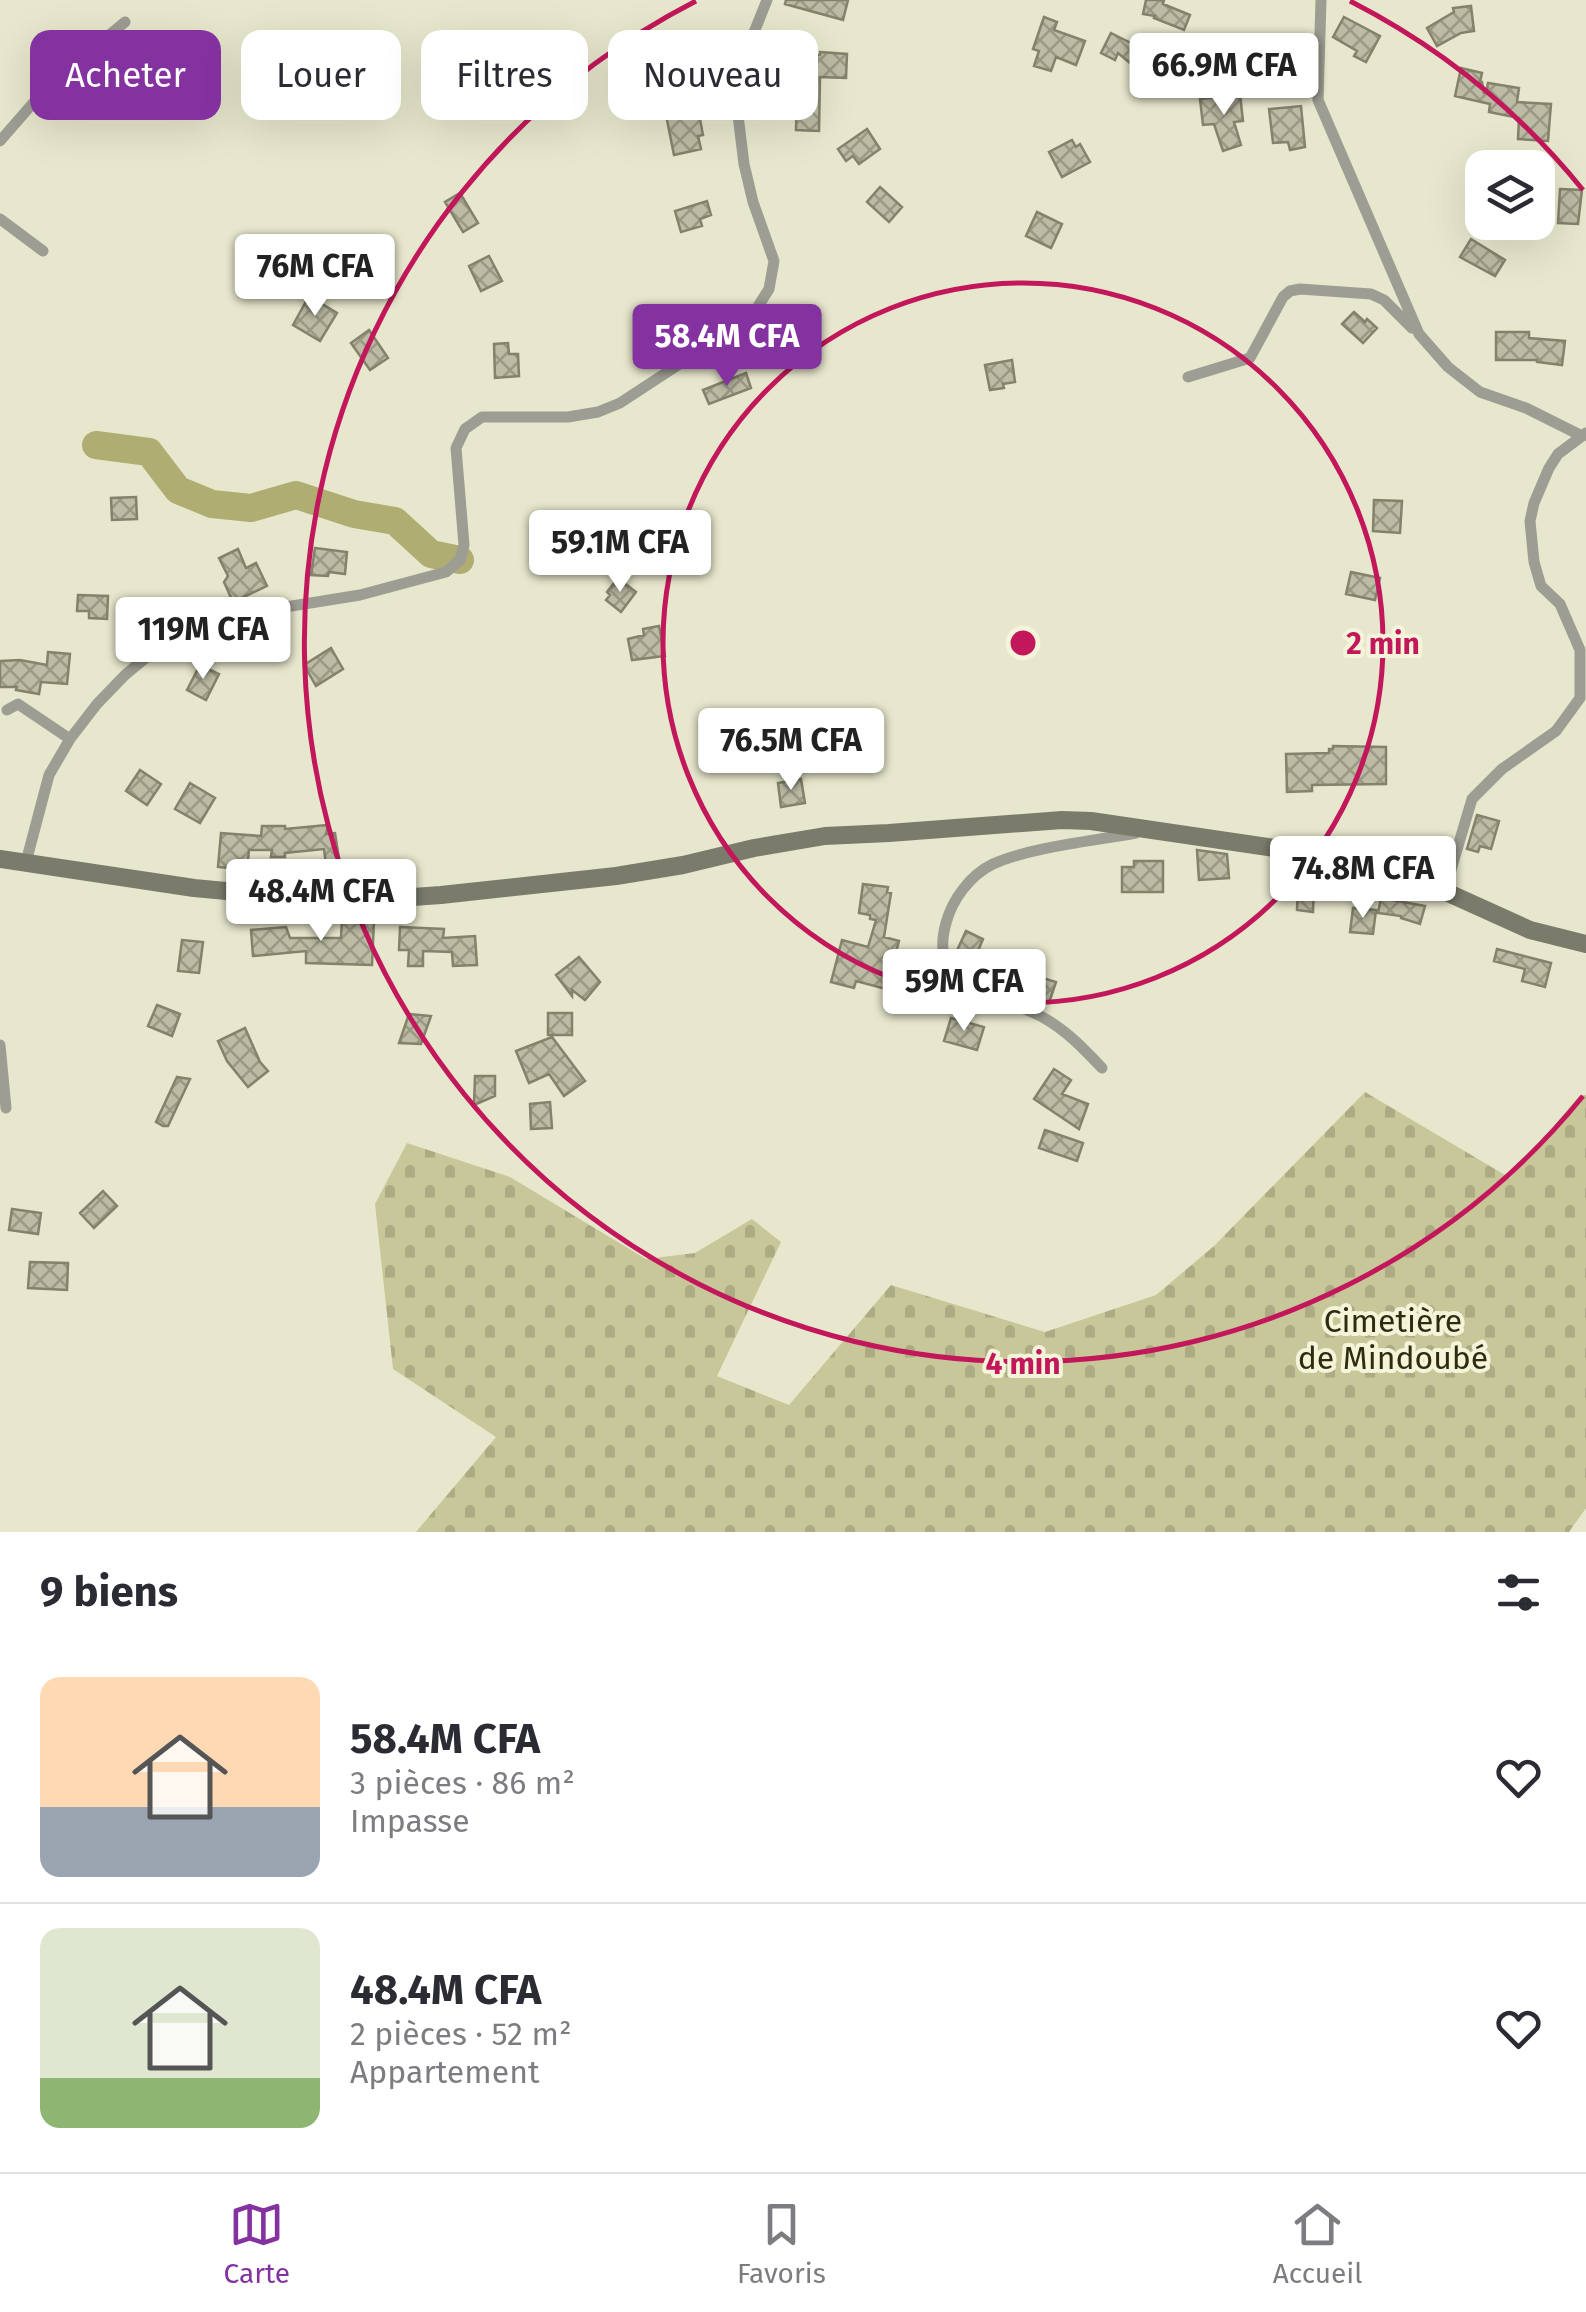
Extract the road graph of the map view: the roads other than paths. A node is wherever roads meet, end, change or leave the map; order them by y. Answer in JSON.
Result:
{"nodes":[{"id":1,"x":767,"y":0,"type":"edge"},
{"id":2,"x":1321,"y":0,"type":"edge"},
{"id":3,"x":124,"y":22,"type":"dead end"},
{"id":4,"x":0,"y":141,"type":"edge"},
{"id":5,"x":0,"y":219,"type":"edge"},
{"id":6,"x":43,"y":251,"type":"dead end"},
{"id":7,"x":1419,"y":334,"type":"junction"},
{"id":8,"x":1188,"y":377,"type":"dead end"},
{"id":9,"x":1585,"y":435,"type":"edge"},
{"id":10,"x":7,"y":710,"type":"dead end"},
{"id":11,"x":70,"y":739,"type":"junction"},
{"id":12,"x":1150,"y":830,"type":"junction"},
{"id":13,"x":0,"y":859,"type":"edge"},
{"id":14,"x":26,"y":862,"type":"junction"},
{"id":15,"x":1445,"y":890,"type":"junction"},
{"id":16,"x":1586,"y":944,"type":"edge"},
{"id":17,"x":0,"y":1044,"type":"edge"},
{"id":18,"x":1102,"y":1068,"type":"dead end"},
{"id":19,"x":6,"y":1108,"type":"dead end"}],
"edges":[{"from":1,"to":11,"type":"street"},
{"from":2,"to":7,"type":"street"},
{"from":3,"to":4,"type":"street"},
{"from":5,"to":6,"type":"street"},
{"from":7,"to":8,"type":"street"},
{"from":7,"to":9,"type":"street"},
{"from":9,"to":15,"type":"street"},
{"from":10,"to":11,"type":"street"},
{"from":11,"to":14,"type":"street"},
{"from":12,"to":14,"type":"street"},
{"from":12,"to":15,"type":"street"},
{"from":12,"to":18,"type":"street"},
{"from":13,"to":14,"type":"street"},
{"from":15,"to":16,"type":"street"},
{"from":17,"to":19,"type":"street"}]}
